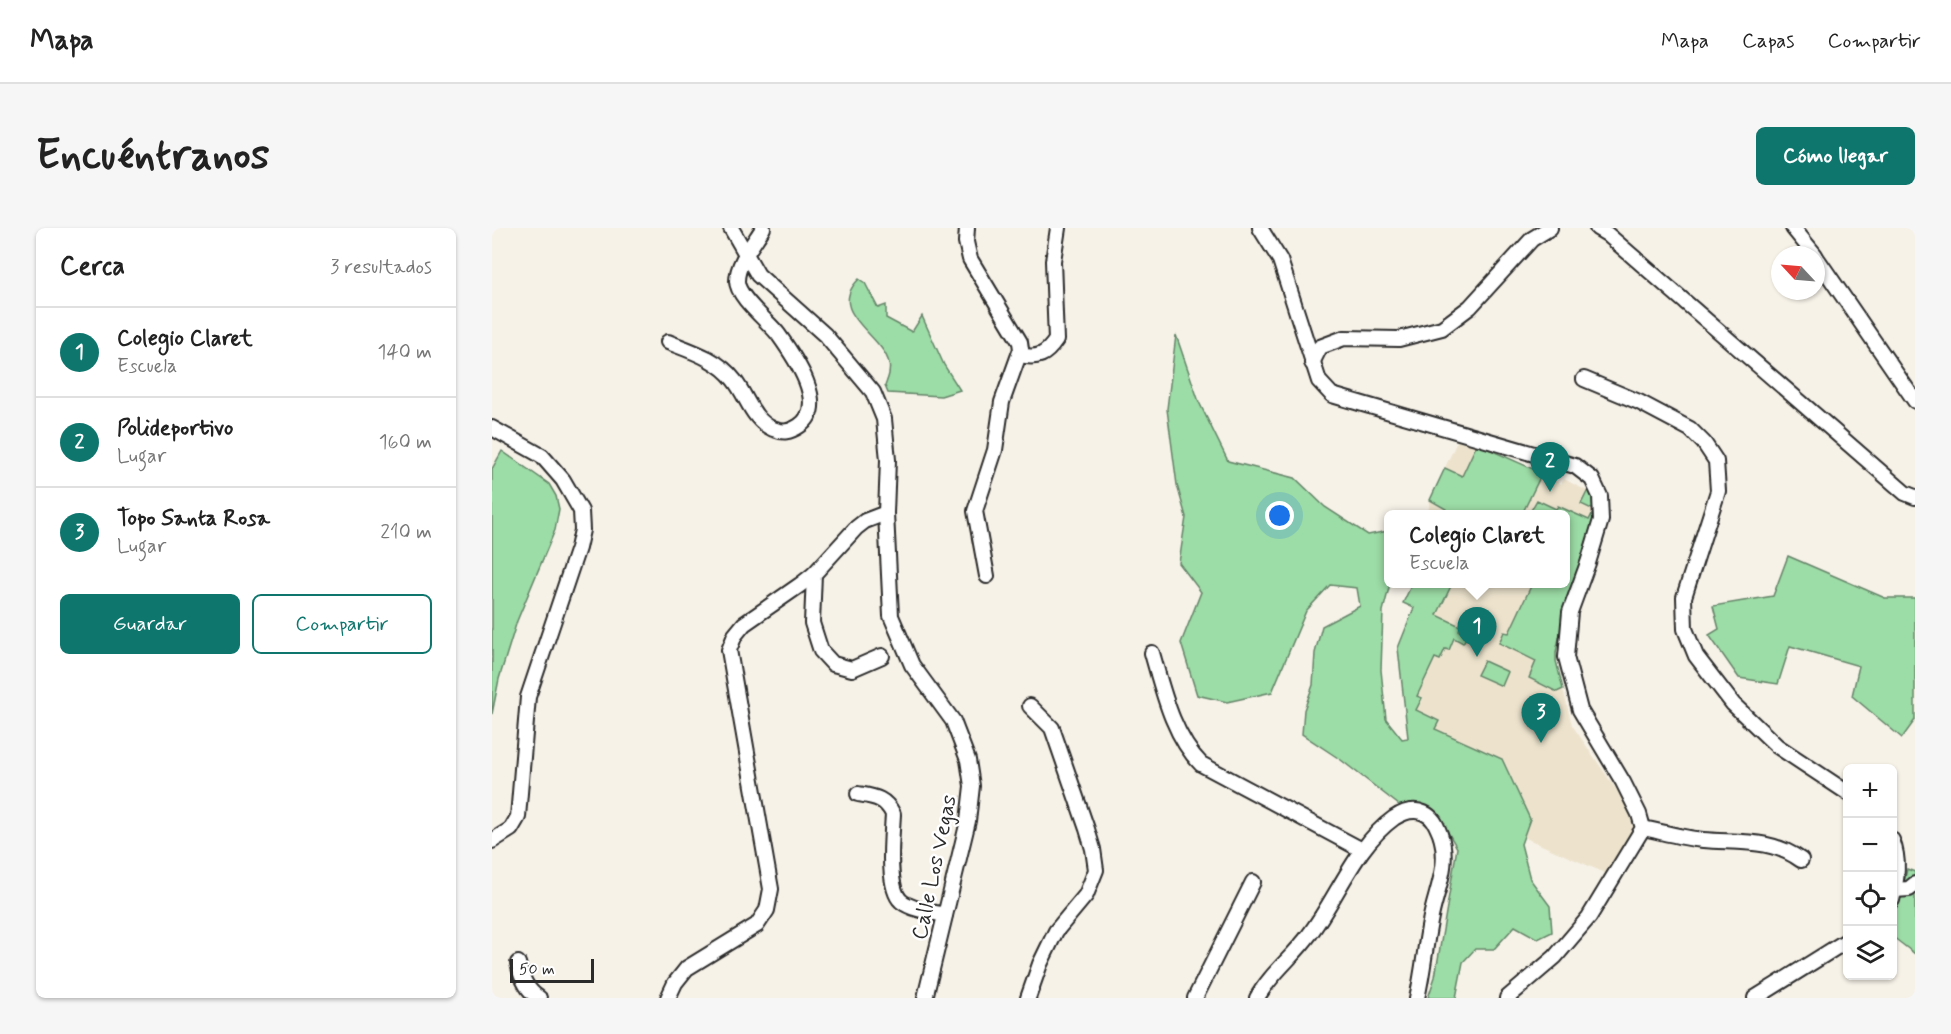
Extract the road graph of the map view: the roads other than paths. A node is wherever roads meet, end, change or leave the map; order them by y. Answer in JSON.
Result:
{"nodes":[{"id":1,"x":731,"y":228,"type":"edge"},
{"id":2,"x":763,"y":228,"type":"edge"},
{"id":3,"x":967,"y":228,"type":"edge"},
{"id":4,"x":1058,"y":228,"type":"edge"},
{"id":5,"x":1260,"y":228,"type":"edge"},
{"id":6,"x":1550,"y":228,"type":"edge"},
{"id":7,"x":1597,"y":228,"type":"edge"},
{"id":8,"x":1794,"y":228,"type":"edge"},
{"id":9,"x":1808,"y":246,"type":"edge"},
{"id":10,"x":747,"y":254,"type":"junction"},
{"id":11,"x":1825,"y":270,"type":"edge"},
{"id":12,"x":668,"y":342,"type":"dead end"},
{"id":13,"x":1020,"y":355,"type":"junction"},
{"id":14,"x":1312,"y":363,"type":"junction"},
{"id":15,"x":1584,"y":379,"type":"dead end"},
{"id":16,"x":1915,"y":401,"type":"edge"},
{"id":17,"x":492,"y":428,"type":"edge"},
{"id":18,"x":1915,"y":497,"type":"edge"},
{"id":19,"x":886,"y":513,"type":"junction"},
{"id":20,"x":814,"y":574,"type":"junction"},
{"id":21,"x":987,"y":576,"type":"dead end"},
{"id":22,"x":1152,"y":653,"type":"dead end"},
{"id":23,"x":882,"y":656,"type":"dead end"},
{"id":24,"x":1030,"y":706,"type":"dead end"},
{"id":25,"x":1843,"y":790,"type":"edge"},
{"id":26,"x":858,"y":794,"type":"dead end"},
{"id":27,"x":1643,"y":828,"type":"junction"},
{"id":28,"x":492,"y":841,"type":"edge"},
{"id":29,"x":1362,"y":850,"type":"junction"},
{"id":30,"x":1801,"y":860,"type":"dead end"},
{"id":31,"x":1253,"y":882,"type":"dead end"},
{"id":32,"x":1915,"y":884,"type":"edge"},
{"id":33,"x":1897,"y":894,"type":"edge"},
{"id":34,"x":945,"y":915,"type":"junction"},
{"id":35,"x":1843,"y":943,"type":"edge"},
{"id":36,"x":518,"y":963,"type":"dead end"},
{"id":37,"x":539,"y":998,"type":"edge"},
{"id":38,"x":668,"y":998,"type":"edge"},
{"id":39,"x":925,"y":998,"type":"edge"},
{"id":40,"x":1028,"y":998,"type":"edge"},
{"id":41,"x":1195,"y":998,"type":"edge"},
{"id":42,"x":1257,"y":998,"type":"edge"},
{"id":43,"x":1417,"y":998,"type":"edge"},
{"id":44,"x":1507,"y":998,"type":"edge"},
{"id":45,"x":1755,"y":998,"type":"edge"}],
"edges":[{"from":1,"to":10,"type":"street","name":"Calle Los Vegas"},
{"from":2,"to":10,"type":"street"},
{"from":3,"to":13,"type":"street"},
{"from":4,"to":13,"type":"street"},
{"from":5,"to":14,"type":"street"},
{"from":6,"to":14,"type":"street"},
{"from":7,"to":18,"type":"street"},
{"from":8,"to":9,"type":"street"},
{"from":10,"to":12,"type":"street"},
{"from":10,"to":19,"type":"street","name":"Calle Los Vegas"},
{"from":11,"to":16,"type":"street"},
{"from":13,"to":21,"type":"street"},
{"from":14,"to":27,"type":"street"},
{"from":15,"to":25,"type":"street"},
{"from":17,"to":28,"type":"street"},
{"from":19,"to":20,"type":"street"},
{"from":19,"to":34,"type":"street","name":"Calle Los Vegas"},
{"from":20,"to":23,"type":"street"},
{"from":20,"to":38,"type":"street"},
{"from":22,"to":29,"type":"street"},
{"from":24,"to":40,"type":"street"},
{"from":26,"to":34,"type":"street"},
{"from":27,"to":30,"type":"street"},
{"from":27,"to":44,"type":"street"},
{"from":29,"to":42,"type":"street"},
{"from":29,"to":43,"type":"street"},
{"from":31,"to":41,"type":"street"},
{"from":32,"to":33,"type":"street"},
{"from":34,"to":39,"type":"street","name":"Calle Los Vegas"},
{"from":35,"to":45,"type":"street"},
{"from":36,"to":37,"type":"street"}]}
